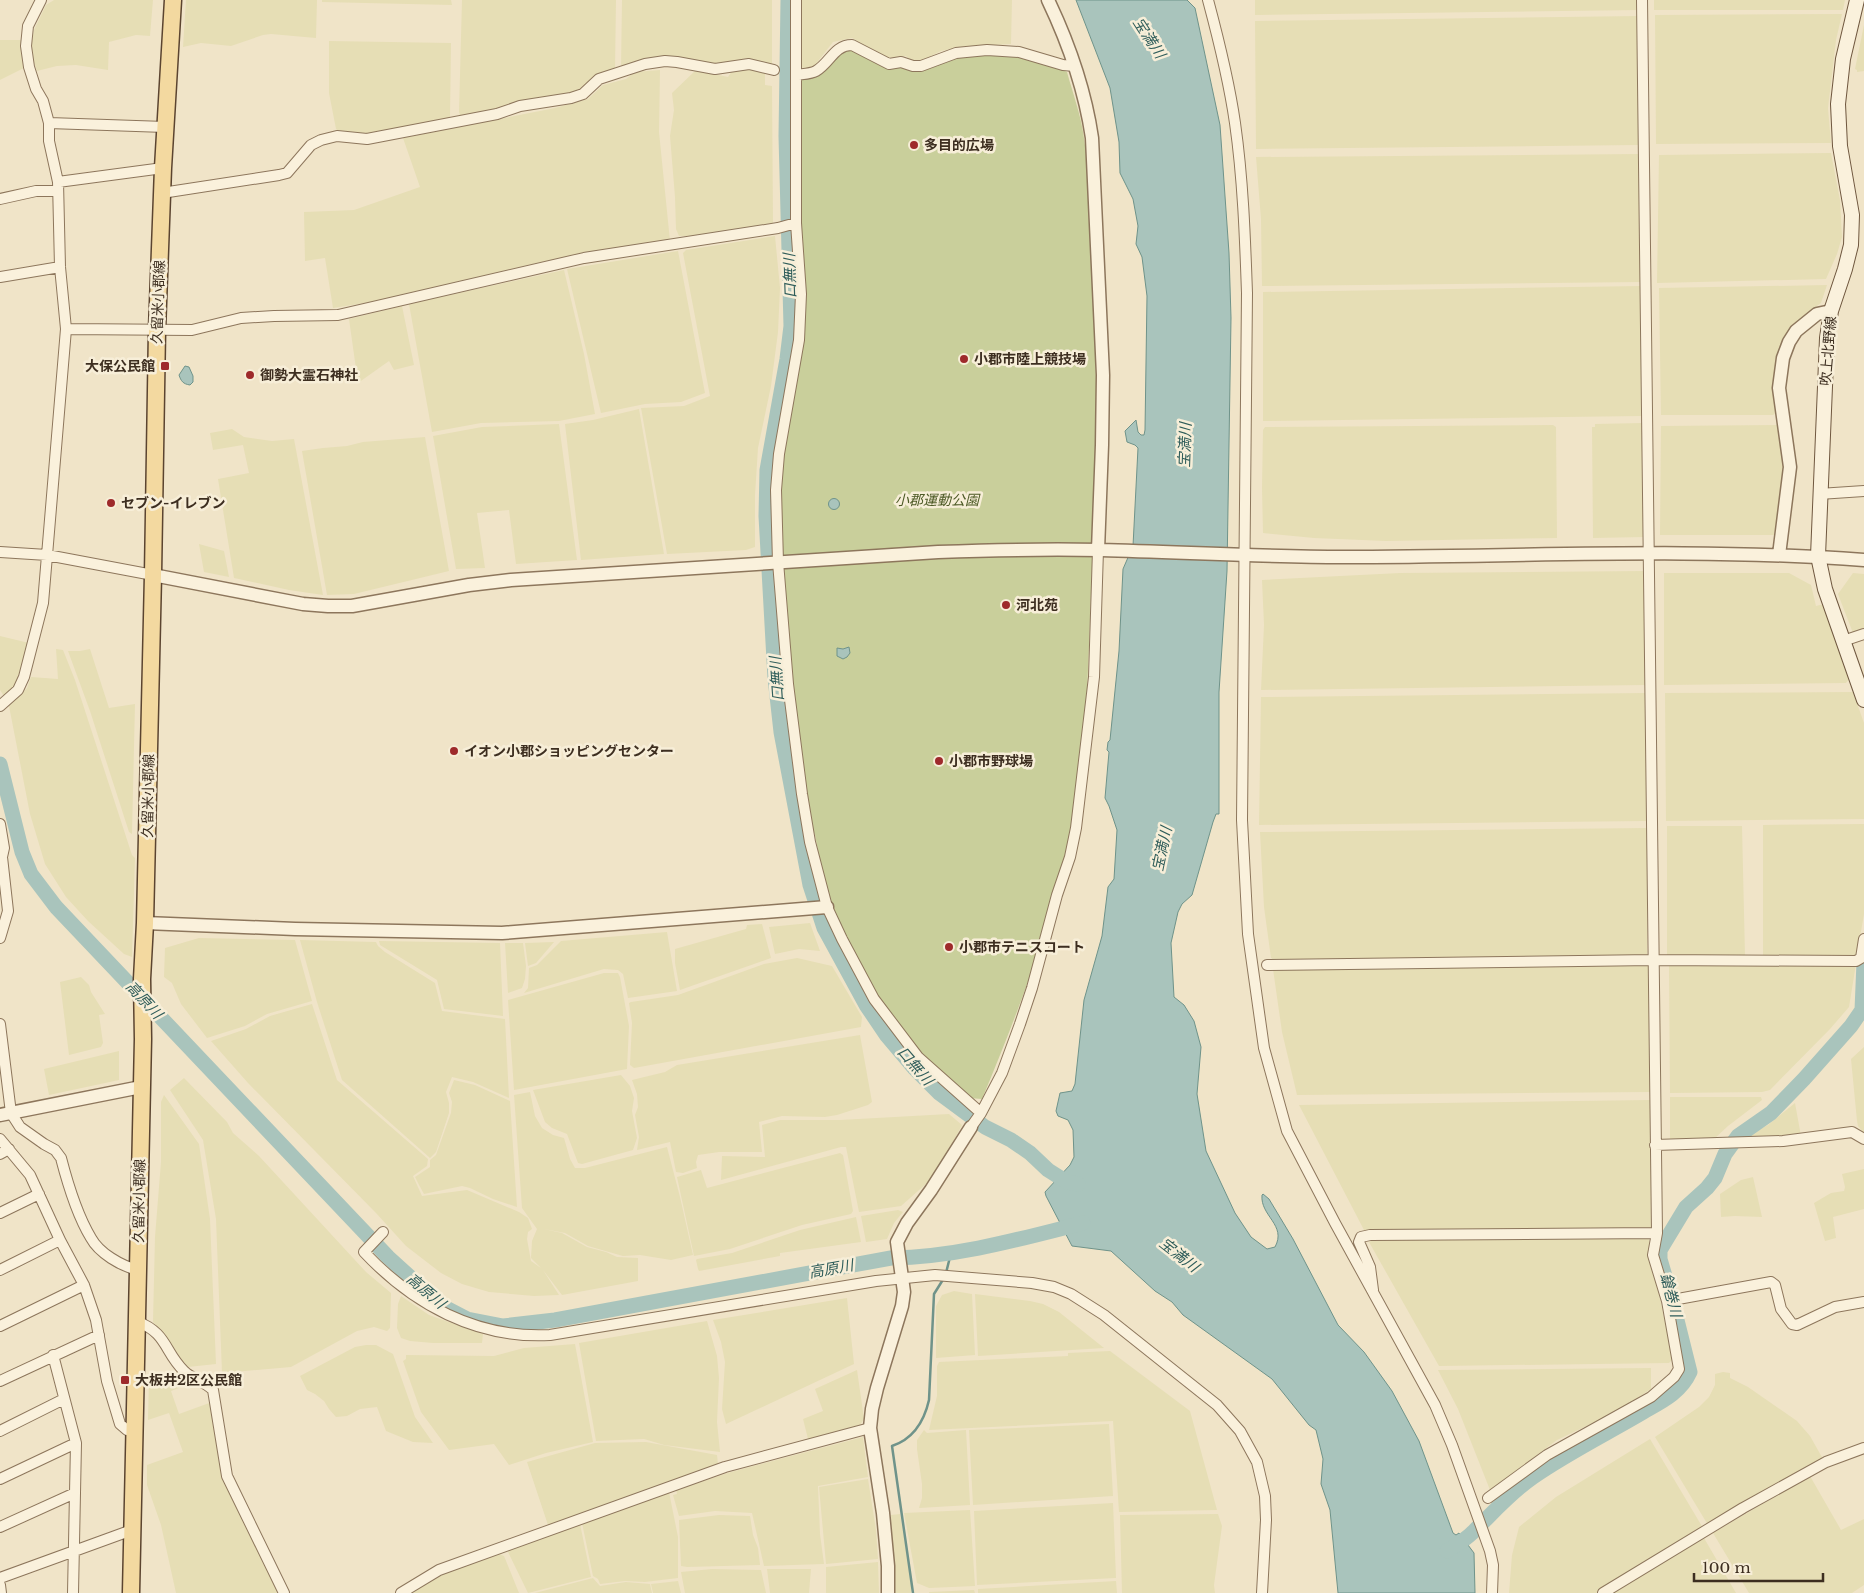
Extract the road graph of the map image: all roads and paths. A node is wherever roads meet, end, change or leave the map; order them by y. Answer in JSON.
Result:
{"nodes":[{"id":1,"x":41,"y":0,"type":"edge"},
{"id":2,"x":173,"y":0,"type":"edge"},
{"id":3,"x":796,"y":0,"type":"edge"},
{"id":4,"x":1048,"y":0,"type":"edge"},
{"id":5,"x":1208,"y":0,"type":"edge"},
{"id":6,"x":1642,"y":0,"type":"edge"},
{"id":7,"x":1857,"y":0,"type":"edge"},
{"id":8,"x":1075,"y":66,"type":"junction"},
{"id":9,"x":774,"y":70,"type":"dead end"},
{"id":10,"x":796,"y":75,"type":"junction"},
{"id":11,"x":49,"y":123,"type":"junction"},
{"id":12,"x":165,"y":127,"type":"junction"},
{"id":13,"x":163,"y":168,"type":"junction"},
{"id":14,"x":58,"y":186,"type":"junction"},
{"id":15,"x":162,"y":193,"type":"junction"},
{"id":16,"x":0,"y":199,"type":"edge"},
{"id":17,"x":796,"y":223,"type":"junction"},
{"id":18,"x":60,"y":267,"type":"junction"},
{"id":19,"x":0,"y":277,"type":"edge"},
{"id":20,"x":1830,"y":311,"type":"junction"},
{"id":21,"x":66,"y":329,"type":"junction"},
{"id":22,"x":157,"y":330,"type":"junction"},
{"id":23,"x":1864,"y":491,"type":"edge"},
{"id":24,"x":1819,"y":494,"type":"junction"},
{"id":25,"x":1103,"y":550,"type":"junction"},
{"id":26,"x":0,"y":552,"type":"edge"},
{"id":27,"x":1648,"y":554,"type":"junction"},
{"id":28,"x":47,"y":555,"type":"junction"},
{"id":29,"x":1779,"y":555,"type":"junction"},
{"id":30,"x":1243,"y":556,"type":"junction"},
{"id":31,"x":1818,"y":556,"type":"junction"},
{"id":32,"x":1864,"y":560,"type":"edge"},
{"id":33,"x":778,"y":562,"type":"junction"},
{"id":34,"x":154,"y":575,"type":"junction"},
{"id":35,"x":1864,"y":634,"type":"edge"},
{"id":36,"x":1843,"y":641,"type":"junction"},
{"id":37,"x":1864,"y":700,"type":"edge"},
{"id":38,"x":0,"y":706,"type":"edge"},
{"id":39,"x":0,"y":824,"type":"edge"},
{"id":40,"x":827,"y":907,"type":"junction"},
{"id":41,"x":145,"y":923,"type":"junction"},
{"id":42,"x":0,"y":938,"type":"edge"},
{"id":43,"x":1864,"y":939,"type":"edge"},
{"id":44,"x":1653,"y":960,"type":"junction"},
{"id":45,"x":1268,"y":965,"type":"dead end"},
{"id":46,"x":0,"y":1024,"type":"edge"},
{"id":47,"x":141,"y":1087,"type":"junction"},
{"id":48,"x":981,"y":1113,"type":"junction"},
{"id":49,"x":5,"y":1114,"type":"edge"},
{"id":50,"x":971,"y":1127,"type":"joint"},
{"id":51,"x":0,"y":1139,"type":"edge"},
{"id":52,"x":1864,"y":1139,"type":"edge"},
{"id":53,"x":1655,"y":1145,"type":"junction"},
{"id":54,"x":5,"y":1152,"type":"edge"},
{"id":55,"x":39,"y":1194,"type":"junction"},
{"id":56,"x":0,"y":1213,"type":"edge"},
{"id":57,"x":1657,"y":1233,"type":"junction"},
{"id":58,"x":382,"y":1234,"type":"dead end"},
{"id":59,"x":60,"y":1240,"type":"junction"},
{"id":60,"x":0,"y":1270,"type":"edge"},
{"id":61,"x":138,"y":1270,"type":"junction"},
{"id":62,"x":902,"y":1277,"type":"junction"},
{"id":63,"x":84,"y":1285,"type":"junction"},
{"id":64,"x":1373,"y":1293,"type":"junction"},
{"id":65,"x":1667,"y":1301,"type":"junction"},
{"id":66,"x":1864,"y":1302,"type":"edge"},
{"id":67,"x":136,"y":1322,"type":"junction"},
{"id":68,"x":0,"y":1326,"type":"edge"},
{"id":69,"x":99,"y":1335,"type":"junction"},
{"id":70,"x":53,"y":1355,"type":"junction"},
{"id":71,"x":0,"y":1380,"type":"edge"},
{"id":72,"x":64,"y":1399,"type":"junction"},
{"id":73,"x":870,"y":1428,"type":"junction"},
{"id":74,"x":134,"y":1429,"type":"junction"},
{"id":75,"x":0,"y":1431,"type":"edge"},
{"id":76,"x":76,"y":1443,"type":"junction"},
{"id":77,"x":1864,"y":1448,"type":"edge"},
{"id":78,"x":0,"y":1479,"type":"edge"},
{"id":79,"x":75,"y":1493,"type":"junction"},
{"id":80,"x":1488,"y":1498,"type":"dead end"},
{"id":81,"x":0,"y":1527,"type":"edge"},
{"id":82,"x":132,"y":1530,"type":"junction"},
{"id":83,"x":74,"y":1550,"type":"junction"},
{"id":84,"x":0,"y":1578,"type":"edge"},
{"id":85,"x":0,"y":1585,"type":"edge"},
{"id":86,"x":1,"y":1593,"type":"edge"},
{"id":87,"x":73,"y":1593,"type":"edge"},
{"id":88,"x":131,"y":1593,"type":"edge"},
{"id":89,"x":284,"y":1593,"type":"edge"},
{"id":90,"x":401,"y":1593,"type":"edge"},
{"id":91,"x":888,"y":1593,"type":"edge"},
{"id":92,"x":1262,"y":1593,"type":"edge"},
{"id":93,"x":1492,"y":1593,"type":"edge"},
{"id":94,"x":1603,"y":1593,"type":"edge"}],
"edges":[{"from":1,"to":11,"type":"street"},
{"from":2,"to":12,"type":"main road","name":"久留米小郡線"},
{"from":3,"to":10,"type":"street"},
{"from":4,"to":8,"type":"street"},
{"from":5,"to":30,"type":"street"},
{"from":6,"to":27,"type":"street"},
{"from":7,"to":20,"type":"main road","name":"吹上北野線"},
{"from":8,"to":10,"type":"street"},
{"from":8,"to":25,"type":"street"},
{"from":9,"to":15,"type":"street"},
{"from":10,"to":17,"type":"street"},
{"from":11,"to":12,"type":"street"},
{"from":11,"to":14,"type":"street"},
{"from":12,"to":13,"type":"main road","name":"久留米小郡線"},
{"from":13,"to":14,"type":"street"},
{"from":13,"to":15,"type":"main road","name":"久留米小郡線"},
{"from":14,"to":16,"type":"street"},
{"from":14,"to":18,"type":"street"},
{"from":15,"to":22,"type":"main road","name":"久留米小郡線"},
{"from":17,"to":22,"type":"street"},
{"from":17,"to":33,"type":"street"},
{"from":18,"to":19,"type":"street"},
{"from":18,"to":21,"type":"street"},
{"from":20,"to":24,"type":"main road","name":"吹上北野線"},
{"from":20,"to":29,"type":"street"},
{"from":21,"to":22,"type":"street"},
{"from":21,"to":28,"type":"street"},
{"from":22,"to":34,"type":"main road","name":"久留米小郡線"},
{"from":23,"to":24,"type":"street"},
{"from":24,"to":31,"type":"main road","name":"吹上北野線"},
{"from":25,"to":30,"type":"street"},
{"from":25,"to":33,"type":"street"},
{"from":25,"to":48,"type":"street"},
{"from":26,"to":28,"type":"street"},
{"from":27,"to":29,"type":"street"},
{"from":27,"to":30,"type":"street"},
{"from":27,"to":44,"type":"street"},
{"from":28,"to":34,"type":"street"},
{"from":28,"to":38,"type":"street"},
{"from":29,"to":31,"type":"street"},
{"from":30,"to":64,"type":"street"},
{"from":31,"to":32,"type":"street"},
{"from":31,"to":36,"type":"main road","name":"吹上北野線"},
{"from":33,"to":34,"type":"street"},
{"from":33,"to":40,"type":"street"},
{"from":34,"to":41,"type":"main road","name":"久留米小郡線"},
{"from":35,"to":36,"type":"street"},
{"from":36,"to":37,"type":"main road","name":"吹上北野線"},
{"from":39,"to":42,"type":"street"},
{"from":40,"to":41,"type":"street"},
{"from":40,"to":48,"type":"street"},
{"from":41,"to":47,"type":"main road","name":"久留米小郡線"},
{"from":43,"to":44,"type":"street"},
{"from":44,"to":45,"type":"street"},
{"from":44,"to":53,"type":"street"},
{"from":46,"to":49,"type":"street"},
{"from":47,"to":49,"type":"street"},
{"from":47,"to":61,"type":"main road","name":"久留米小郡線"},
{"from":48,"to":50,"type":"street"},
{"from":49,"to":61,"type":"street"},
{"from":50,"to":62,"type":"street"},
{"from":51,"to":54,"type":"street"},
{"from":52,"to":53,"type":"street"},
{"from":53,"to":57,"type":"street"},
{"from":54,"to":55,"type":"street"},
{"from":55,"to":56,"type":"street"},
{"from":55,"to":59,"type":"street"},
{"from":57,"to":64,"type":"street"},
{"from":57,"to":65,"type":"street"},
{"from":58,"to":62,"type":"street"},
{"from":59,"to":60,"type":"street"},
{"from":59,"to":63,"type":"street"},
{"from":61,"to":67,"type":"main road","name":"久留米小郡線"},
{"from":62,"to":73,"type":"street"},
{"from":62,"to":92,"type":"street"},
{"from":63,"to":68,"type":"street"},
{"from":63,"to":69,"type":"street"},
{"from":64,"to":93,"type":"street"},
{"from":65,"to":66,"type":"street"},
{"from":65,"to":80,"type":"street"},
{"from":67,"to":74,"type":"main road","name":"久留米小郡線"},
{"from":67,"to":89,"type":"street"},
{"from":69,"to":70,"type":"street"},
{"from":69,"to":74,"type":"street"},
{"from":70,"to":71,"type":"street"},
{"from":70,"to":72,"type":"street"},
{"from":72,"to":75,"type":"street"},
{"from":72,"to":76,"type":"street"},
{"from":73,"to":90,"type":"street"},
{"from":73,"to":91,"type":"street"},
{"from":74,"to":82,"type":"main road","name":"久留米小郡線"},
{"from":76,"to":78,"type":"street"},
{"from":76,"to":79,"type":"street"},
{"from":77,"to":94,"type":"street"},
{"from":79,"to":81,"type":"street"},
{"from":79,"to":83,"type":"street"},
{"from":82,"to":83,"type":"street"},
{"from":82,"to":88,"type":"main road","name":"久留米小郡線"},
{"from":83,"to":84,"type":"street"},
{"from":83,"to":87,"type":"street"},
{"from":85,"to":86,"type":"street"}]}
